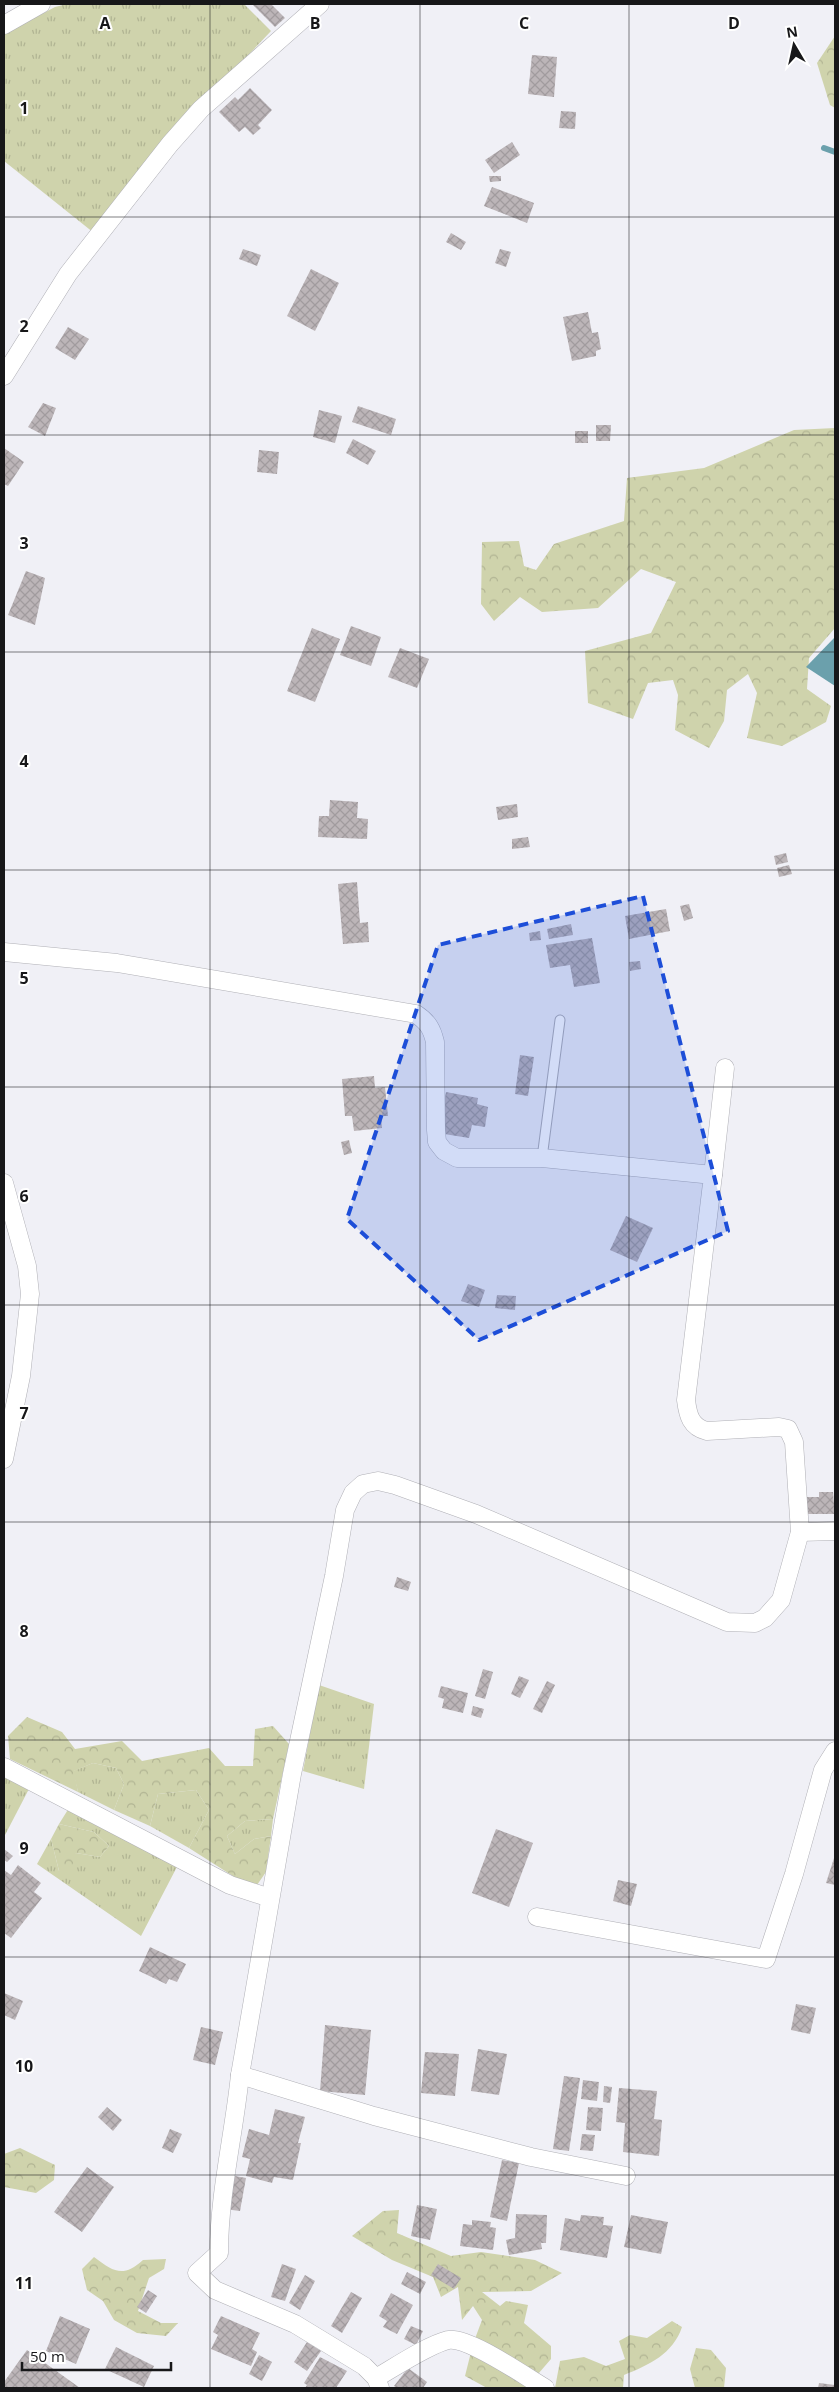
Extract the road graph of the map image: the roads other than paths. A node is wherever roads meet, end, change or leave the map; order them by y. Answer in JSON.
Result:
{"nodes":[{"id":1,"x":41,"y":4,"type":"edge"},
{"id":2,"x":320,"y":4,"type":"edge"},
{"id":3,"x":4,"y":25,"type":"edge"},
{"id":4,"x":4,"y":376,"type":"edge"},
{"id":5,"x":4,"y":952,"type":"edge"},
{"id":6,"x":560,"y":1020,"type":"dead end"},
{"id":7,"x":725,"y":1068,"type":"dead end"},
{"id":8,"x":542,"y":1158,"type":"junction"},
{"id":9,"x":713,"y":1175,"type":"junction"},
{"id":10,"x":4,"y":1183,"type":"edge"},
{"id":11,"x":4,"y":1459,"type":"edge"},
{"id":12,"x":835,"y":1531,"type":"edge"},
{"id":13,"x":800,"y":1532,"type":"junction"},
{"id":14,"x":835,"y":1751,"type":"edge"},
{"id":15,"x":4,"y":1767,"type":"edge"},
{"id":16,"x":270,"y":1898,"type":"junction"},
{"id":17,"x":537,"y":1917,"type":"dead end"},
{"id":18,"x":240,"y":2075,"type":"junction"},
{"id":19,"x":626,"y":2176,"type":"dead end"},
{"id":20,"x":378,"y":2383,"type":"edge"},
{"id":21,"x":545,"y":2388,"type":"edge"}],
"edges":[{"from":1,"to":3,"type":"street"},
{"from":2,"to":4,"type":"street"},
{"from":5,"to":8,"type":"street"},
{"from":6,"to":8,"type":"lane"},
{"from":7,"to":9,"type":"street"},
{"from":8,"to":9,"type":"street"},
{"from":9,"to":13,"type":"street"},
{"from":10,"to":11,"type":"street"},
{"from":12,"to":13,"type":"street"},
{"from":13,"to":16,"type":"street"},
{"from":14,"to":17,"type":"street"},
{"from":15,"to":16,"type":"street"},
{"from":16,"to":18,"type":"street"},
{"from":18,"to":19,"type":"street"},
{"from":18,"to":20,"type":"street"},
{"from":20,"to":21,"type":"street"}]}
